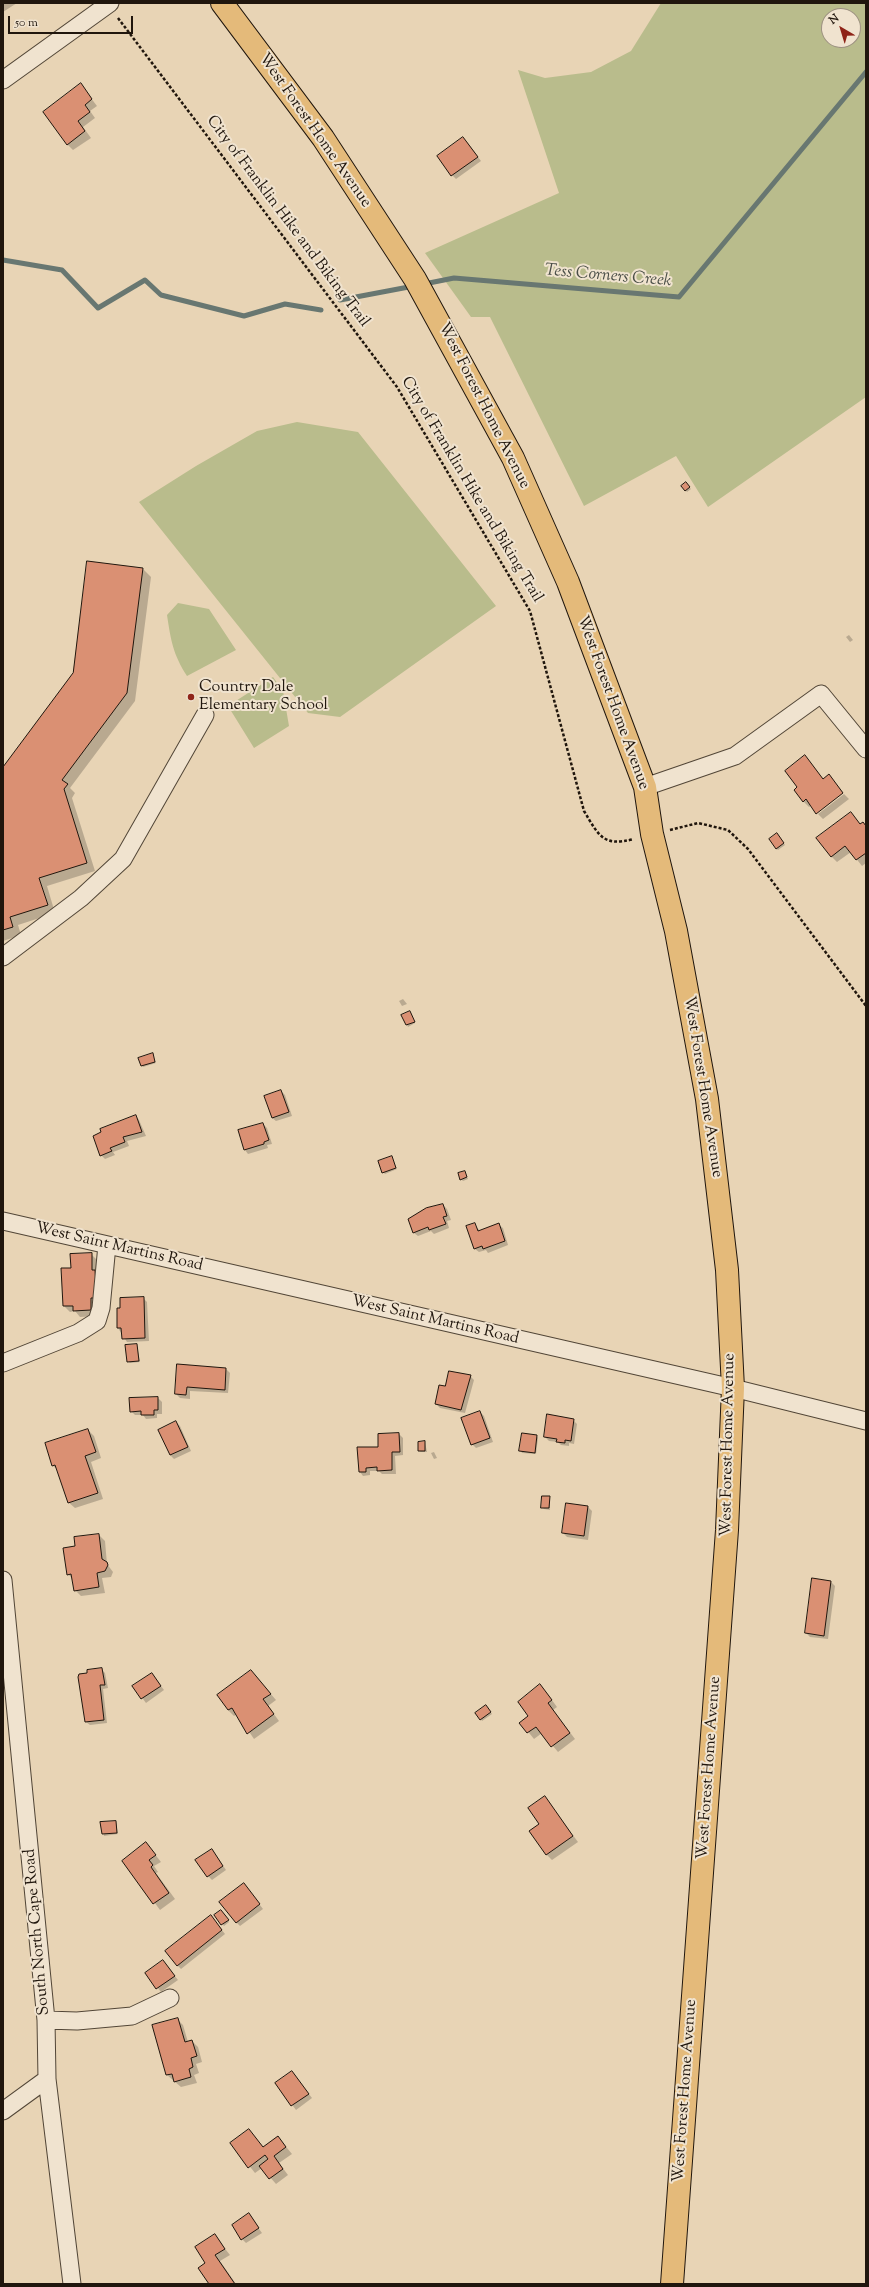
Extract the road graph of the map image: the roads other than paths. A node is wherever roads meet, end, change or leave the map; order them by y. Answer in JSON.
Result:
{"nodes":[{"id":1,"x":222,"y":3,"type":"edge"},
{"id":2,"x":109,"y":4,"type":"edge"},
{"id":3,"x":3,"y":80,"type":"edge"},
{"id":4,"x":205,"y":715,"type":"dead end"},
{"id":5,"x":866,"y":749,"type":"edge"},
{"id":6,"x":645,"y":787,"type":"junction"},
{"id":7,"x":3,"y":957,"type":"edge"},
{"id":8,"x":3,"y":1221,"type":"edge"},
{"id":9,"x":107,"y":1245,"type":"junction"},
{"id":10,"x":3,"y":1363,"type":"edge"},
{"id":11,"x":733,"y":1388,"type":"junction"},
{"id":12,"x":866,"y":1421,"type":"edge"},
{"id":13,"x":3,"y":1580,"type":"edge"},
{"id":14,"x":170,"y":1998,"type":"dead end"},
{"id":15,"x":46,"y":2020,"type":"junction"},
{"id":16,"x":47,"y":2078,"type":"junction"},
{"id":17,"x":3,"y":2111,"type":"edge"},
{"id":18,"x":72,"y":2284,"type":"edge"},
{"id":19,"x":672,"y":2284,"type":"edge"}],
"edges":[{"from":1,"to":6,"type":"main road","name":"West Forest Home Avenue"},
{"from":2,"to":3,"type":"street"},
{"from":4,"to":7,"type":"street"},
{"from":5,"to":6,"type":"street"},
{"from":6,"to":11,"type":"main road","name":"West Forest Home Avenue"},
{"from":8,"to":9,"type":"street","name":"West Saint Martins Road"},
{"from":9,"to":10,"type":"street"},
{"from":9,"to":11,"type":"street","name":"West Saint Martins Road"},
{"from":11,"to":12,"type":"street","name":"West Saint Martins Road"},
{"from":11,"to":19,"type":"main road","name":"West Forest Home Avenue"},
{"from":13,"to":15,"type":"street","name":"South North Cape Road"},
{"from":14,"to":15,"type":"street"},
{"from":15,"to":16,"type":"street","name":"South North Cape Road"},
{"from":16,"to":17,"type":"street"},
{"from":16,"to":18,"type":"street","name":"South North Cape Road"}]}
